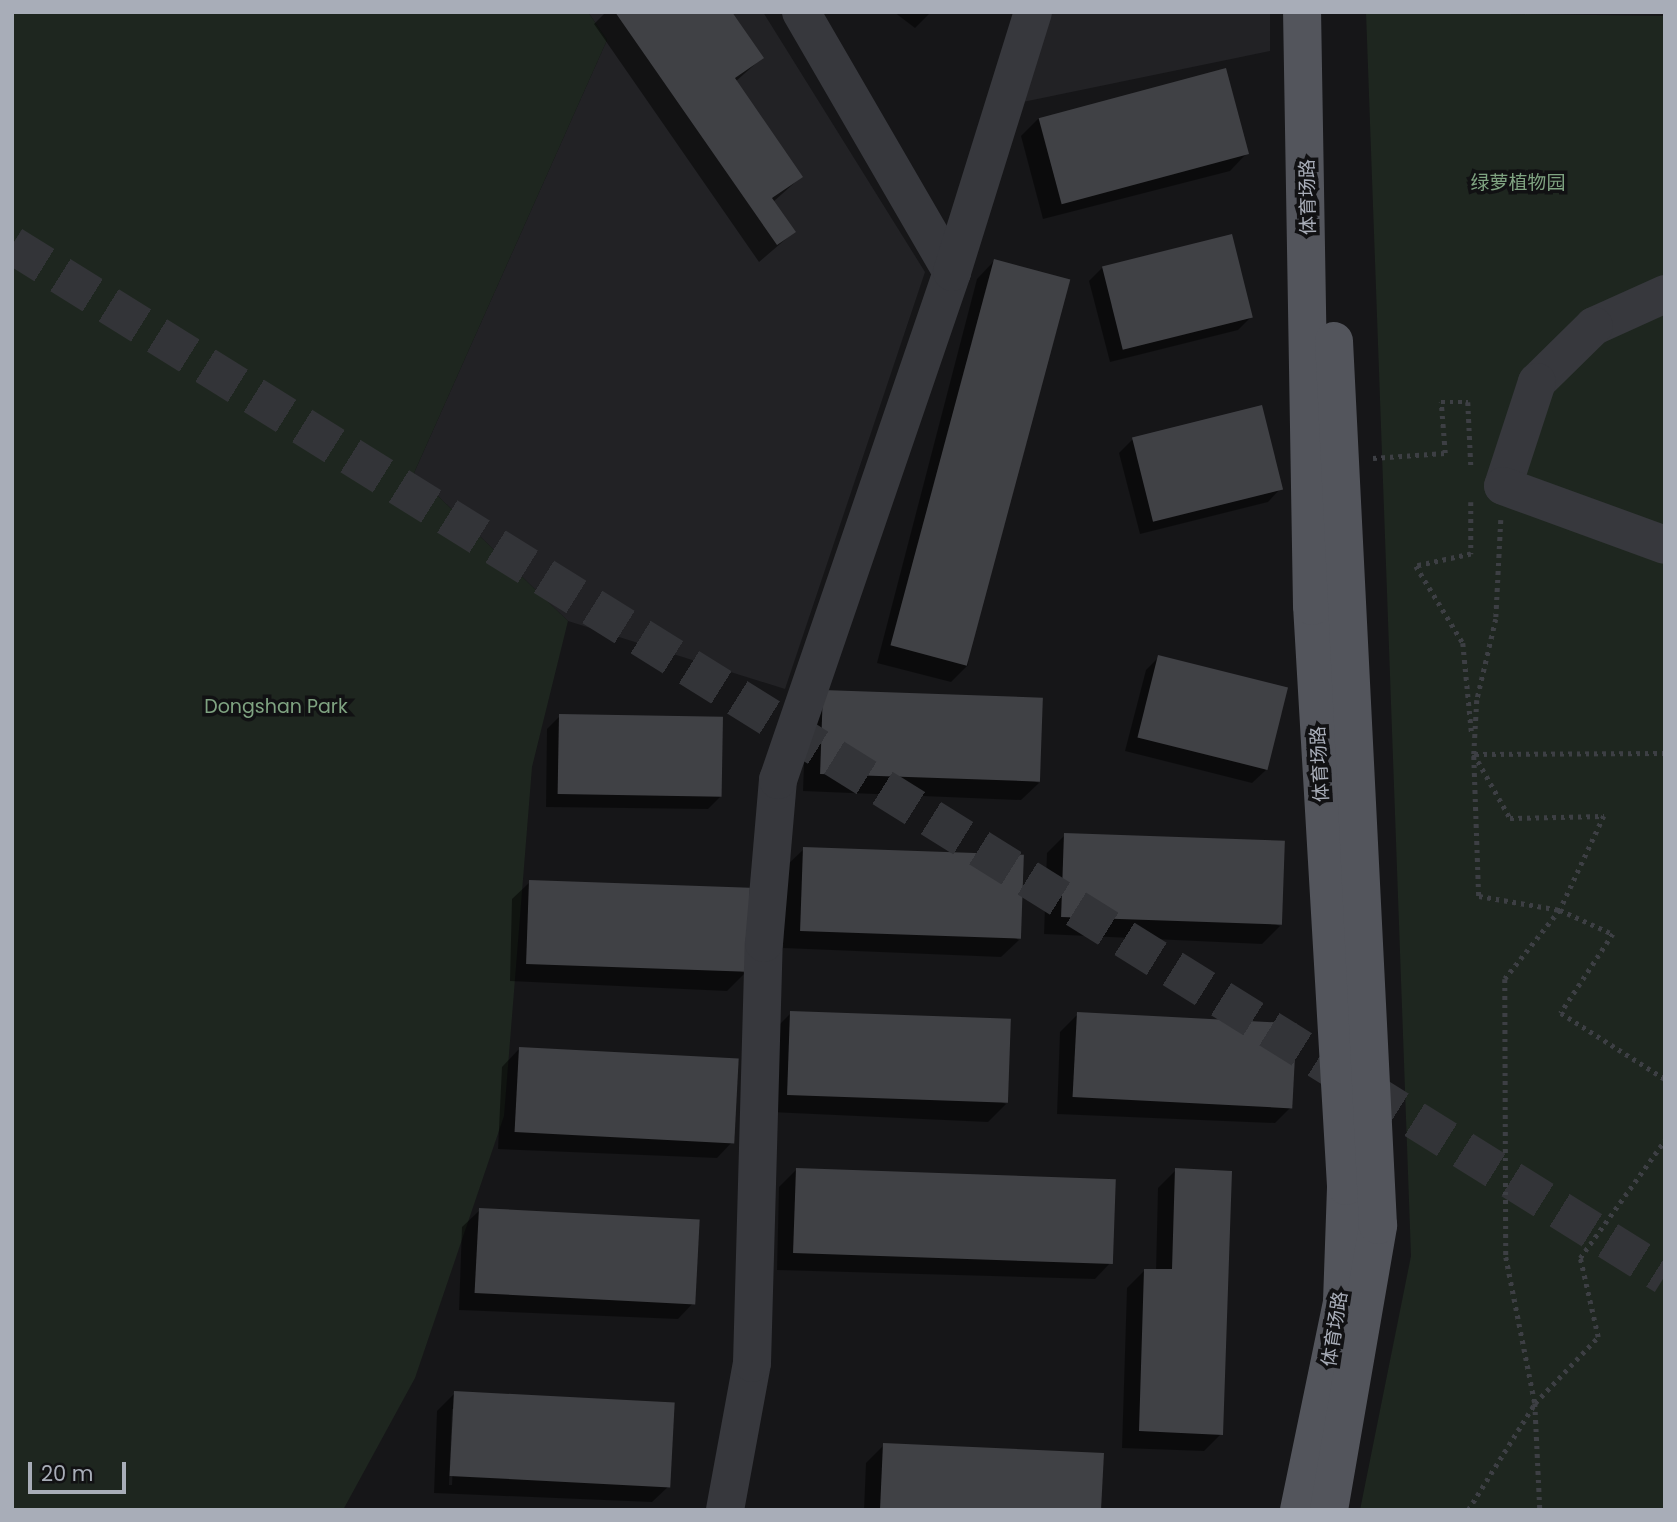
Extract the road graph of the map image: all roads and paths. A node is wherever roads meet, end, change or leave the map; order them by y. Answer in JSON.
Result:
{"nodes":[{"id":1,"x":801,"y":12,"type":"edge"},
{"id":2,"x":1033,"y":12,"type":"edge"},
{"id":3,"x":1302,"y":12,"type":"edge"},
{"id":4,"x":1327,"y":12,"type":"edge"},
{"id":5,"x":952,"y":272,"type":"junction"},
{"id":6,"x":1665,"y":293,"type":"edge"},
{"id":7,"x":1340,"y":460,"type":"junction"},
{"id":8,"x":1487,"y":483,"type":"junction"},
{"id":9,"x":1665,"y":545,"type":"edge"},
{"id":10,"x":1665,"y":753,"type":"edge"},
{"id":11,"x":1474,"y":754,"type":"junction"},
{"id":12,"x":1560,"y":910,"type":"junction"},
{"id":13,"x":1665,"y":1079,"type":"edge"},
{"id":14,"x":1665,"y":1140,"type":"edge"},
{"id":15,"x":1535,"y":1403,"type":"junction"},
{"id":16,"x":725,"y":1510,"type":"edge"},
{"id":17,"x":1299,"y":1510,"type":"edge"},
{"id":18,"x":1329,"y":1510,"type":"edge"},
{"id":19,"x":1468,"y":1510,"type":"edge"},
{"id":20,"x":1540,"y":1510,"type":"edge"}],
"edges":[{"from":1,"to":5,"type":"street"},
{"from":2,"to":5,"type":"street"},
{"from":3,"to":17,"type":"main road","name":"体育场路"},
{"from":4,"to":7,"type":"main road","name":"体育场路"},
{"from":5,"to":16,"type":"street"},
{"from":6,"to":8,"type":"street"},
{"from":7,"to":8,"type":"path"},
{"from":7,"to":18,"type":"main road","name":"体育场路"},
{"from":8,"to":9,"type":"street"},
{"from":8,"to":11,"type":"path"},
{"from":8,"to":11,"type":"path"},
{"from":10,"to":11,"type":"path"},
{"from":11,"to":12,"type":"path"},
{"from":11,"to":12,"type":"path"},
{"from":12,"to":13,"type":"path"},
{"from":12,"to":15,"type":"path"},
{"from":14,"to":15,"type":"path"},
{"from":15,"to":19,"type":"path"},
{"from":15,"to":20,"type":"path"}]}
